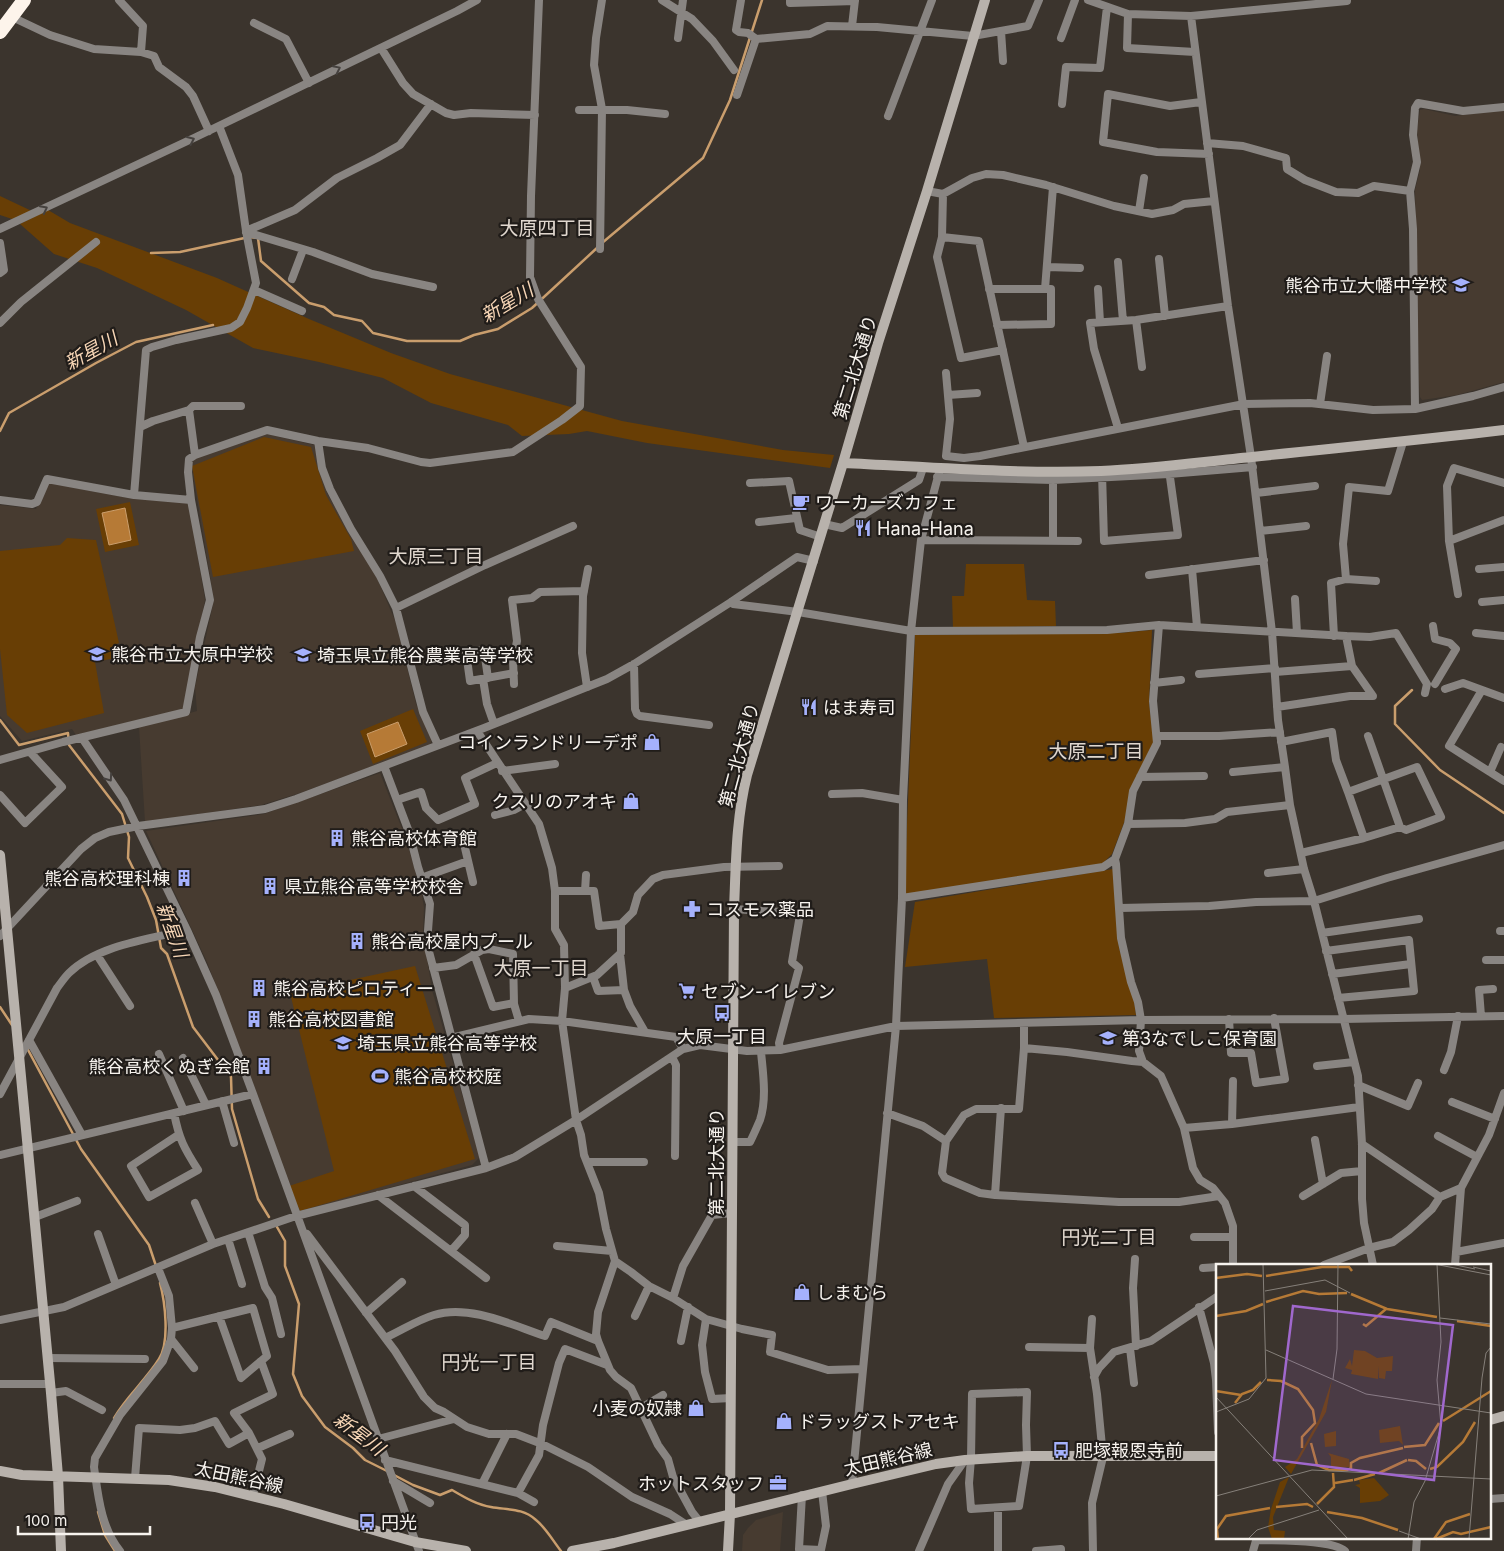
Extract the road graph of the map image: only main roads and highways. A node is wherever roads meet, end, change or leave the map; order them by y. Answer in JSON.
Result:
{"nodes":[{"id":1,"x":24,"y":0,"type":"edge"},
{"id":2,"x":0,"y":32,"type":"edge"}],
"edges":[{"from":1,"to":2,"type":"highway"}]}
